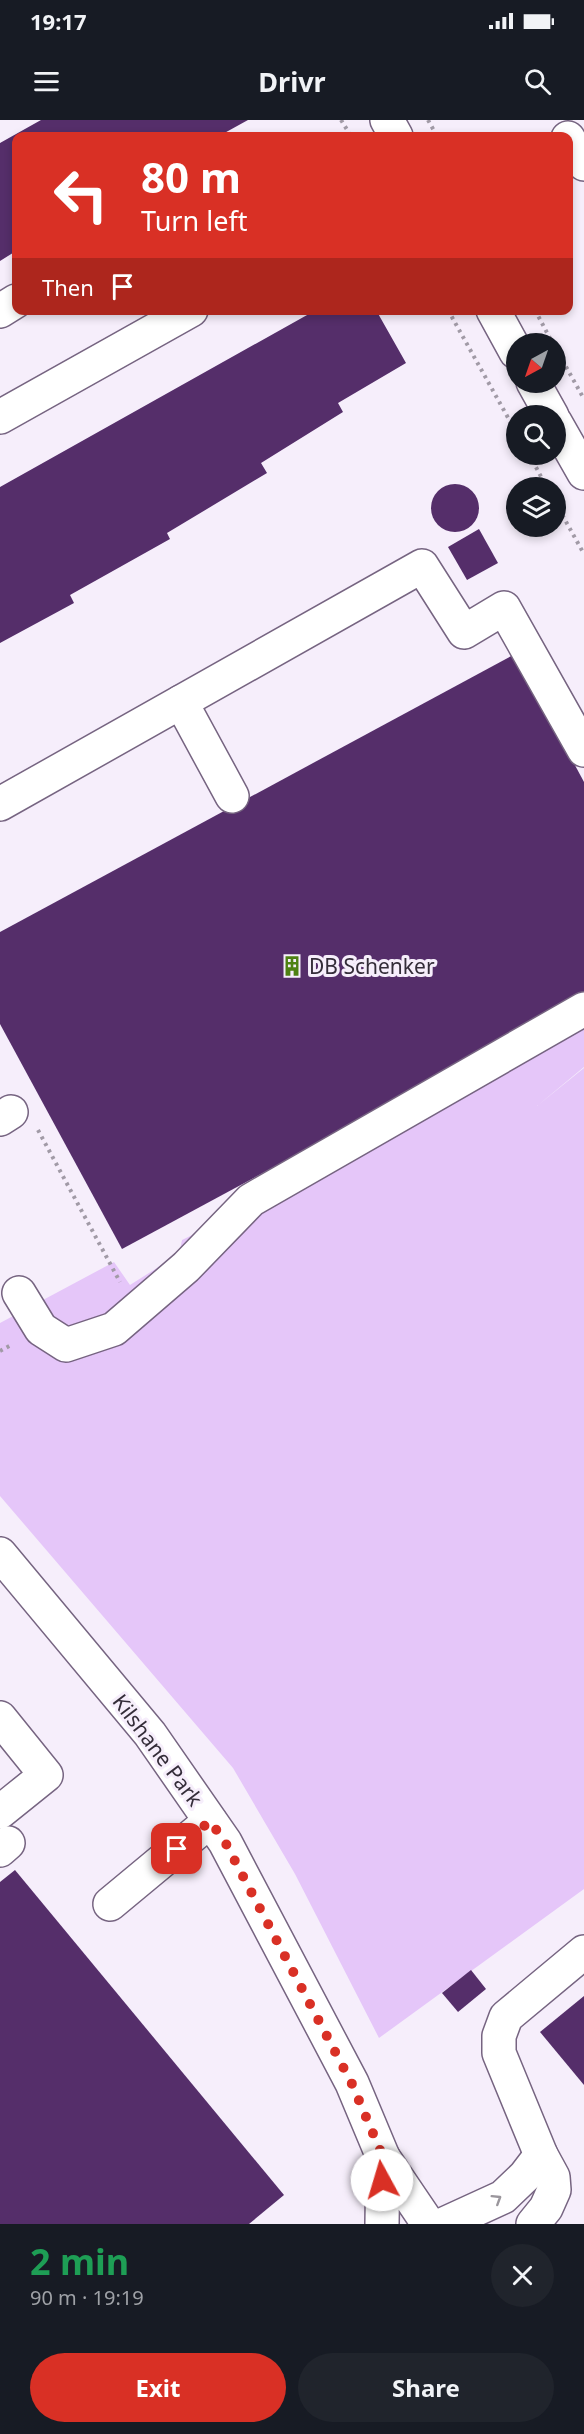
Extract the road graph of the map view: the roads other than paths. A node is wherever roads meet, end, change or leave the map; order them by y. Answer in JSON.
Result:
{"nodes":[{"id":1,"x":573,"y":145,"type":"edge"},
{"id":2,"x":584,"y":164,"type":"edge"},
{"id":3,"x":182,"y":315,"type":"edge"},
{"id":4,"x":496,"y":315,"type":"edge"},
{"id":5,"x":506,"y":334,"type":"edge"},
{"id":6,"x":0,"y":417,"type":"edge"},
{"id":7,"x":566,"y":441,"type":"edge"},
{"id":8,"x":584,"y":473,"type":"edge"},
{"id":9,"x":181,"y":702,"type":"junction"},
{"id":10,"x":584,"y":750,"type":"edge"},
{"id":11,"x":232,"y":795,"type":"dead end"},
{"id":12,"x":0,"y":804,"type":"edge"},
{"id":13,"x":584,"y":1009,"type":"edge"},
{"id":14,"x":19,"y":1293,"type":"dead end"},
{"id":15,"x":0,"y":1554,"type":"edge"},
{"id":16,"x":0,"y":1718,"type":"edge"},
{"id":17,"x":210,"y":1821,"type":"junction"},
{"id":18,"x":2,"y":1835,"type":"edge"},
{"id":19,"x":110,"y":1904,"type":"dead end"},
{"id":20,"x":584,"y":1952,"type":"edge"},
{"id":21,"x":541,"y":2155,"type":"junction"},
{"id":22,"x":383,"y":2157,"type":"junction"},
{"id":23,"x":429,"y":2223,"type":"edge"},
{"id":24,"x":382,"y":2224,"type":"edge"},
{"id":25,"x":533,"y":2224,"type":"edge"}],
"edges":[{"from":1,"to":2,"type":"street"},
{"from":3,"to":6,"type":"street"},
{"from":4,"to":5,"type":"street"},
{"from":7,"to":8,"type":"street"},
{"from":9,"to":10,"type":"street"},
{"from":9,"to":11,"type":"street"},
{"from":9,"to":12,"type":"street"},
{"from":13,"to":14,"type":"street"},
{"from":15,"to":17,"type":"street","name":"Kilshane Park"},
{"from":16,"to":18,"type":"street"},
{"from":17,"to":19,"type":"street"},
{"from":17,"to":22,"type":"street","name":"Kilshane Park"},
{"from":20,"to":21,"type":"street"},
{"from":23,"to":21,"type":"street","one_way":true},
{"from":21,"to":25,"type":"street"},
{"from":22,"to":23,"type":"street","name":"Kilshane Park"},
{"from":22,"to":24,"type":"street","name":"Kilshane Park"}]}
